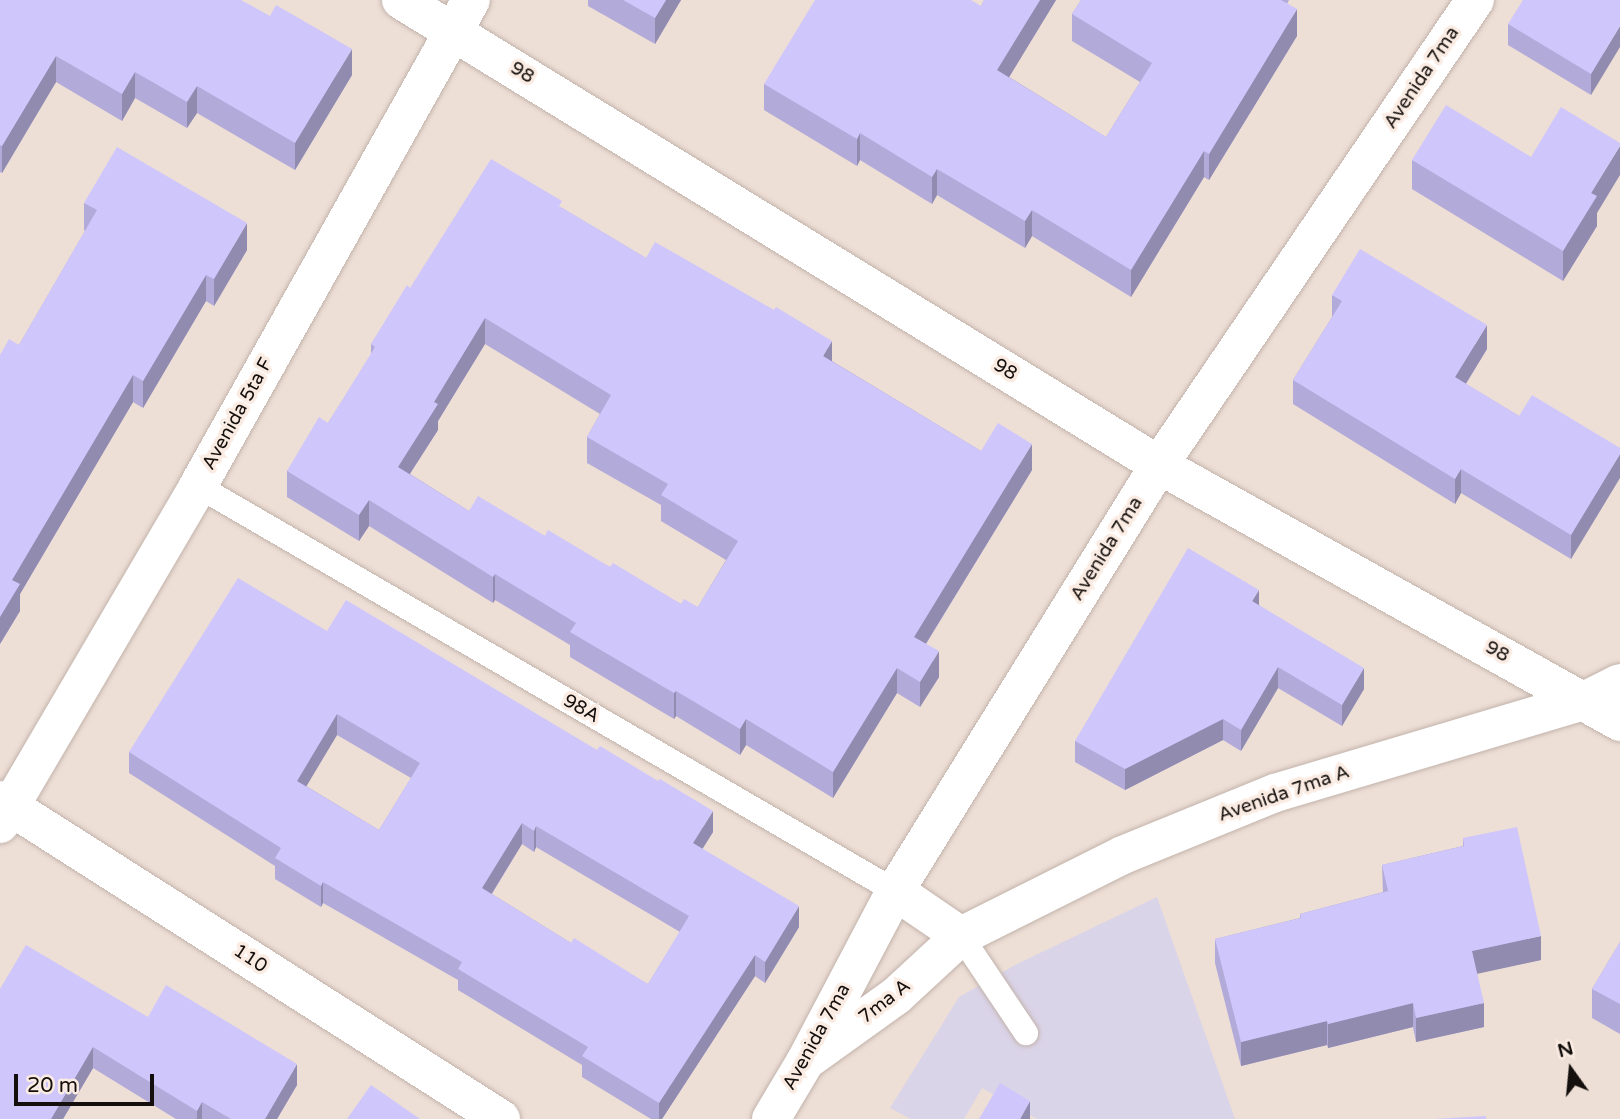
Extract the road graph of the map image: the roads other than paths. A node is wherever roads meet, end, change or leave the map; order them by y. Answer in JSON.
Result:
{"nodes":[{"id":1,"x":401,"y":0,"type":"edge"},
{"id":2,"x":1475,"y":0,"type":"edge"},
{"id":3,"x":462,"y":15,"type":"edge"},
{"id":4,"x":1159,"y":465,"type":"junction"},
{"id":5,"x":198,"y":486,"type":"junction"},
{"id":6,"x":1620,"y":683,"type":"edge"},
{"id":7,"x":1584,"y":701,"type":"junction"},
{"id":8,"x":1620,"y":722,"type":"edge"},
{"id":9,"x":4,"y":810,"type":"edge"},
{"id":10,"x":895,"y":891,"type":"junction"},
{"id":11,"x":961,"y":936,"type":"junction"},
{"id":12,"x":1026,"y":1032,"type":"dead end"},
{"id":13,"x":805,"y":1062,"type":"junction"},
{"id":14,"x":500,"y":1119,"type":"edge"},
{"id":15,"x":771,"y":1119,"type":"edge"}],
"edges":[{"from":1,"to":3,"type":"street","name":"98"},
{"from":2,"to":4,"type":"street","name":"Avenida 7ma"},
{"from":3,"to":4,"type":"street","name":"98"},
{"from":3,"to":5,"type":"street","name":"Avenida 5ta F"},
{"from":4,"to":7,"type":"street","name":"98"},
{"from":4,"to":10,"type":"street","name":"Avenida 7ma"},
{"from":5,"to":9,"type":"street","name":"Avenida 5ta F"},
{"from":5,"to":10,"type":"lane","name":"98A"},
{"from":6,"to":7,"type":"street","name":"Avenida 7ma A"},
{"from":7,"to":8,"type":"street","name":"98"},
{"from":7,"to":11,"type":"street","name":"Avenida 7ma A"},
{"from":9,"to":14,"type":"street","name":"110"},
{"from":10,"to":11,"type":"street","name":"98A"},
{"from":10,"to":13,"type":"street","name":"Avenida 7ma"},
{"from":11,"to":12,"type":"lane"},
{"from":11,"to":13,"type":"street","name":"7ma A"},
{"from":13,"to":15,"type":"street","name":"Avenida 7ma"}]}
